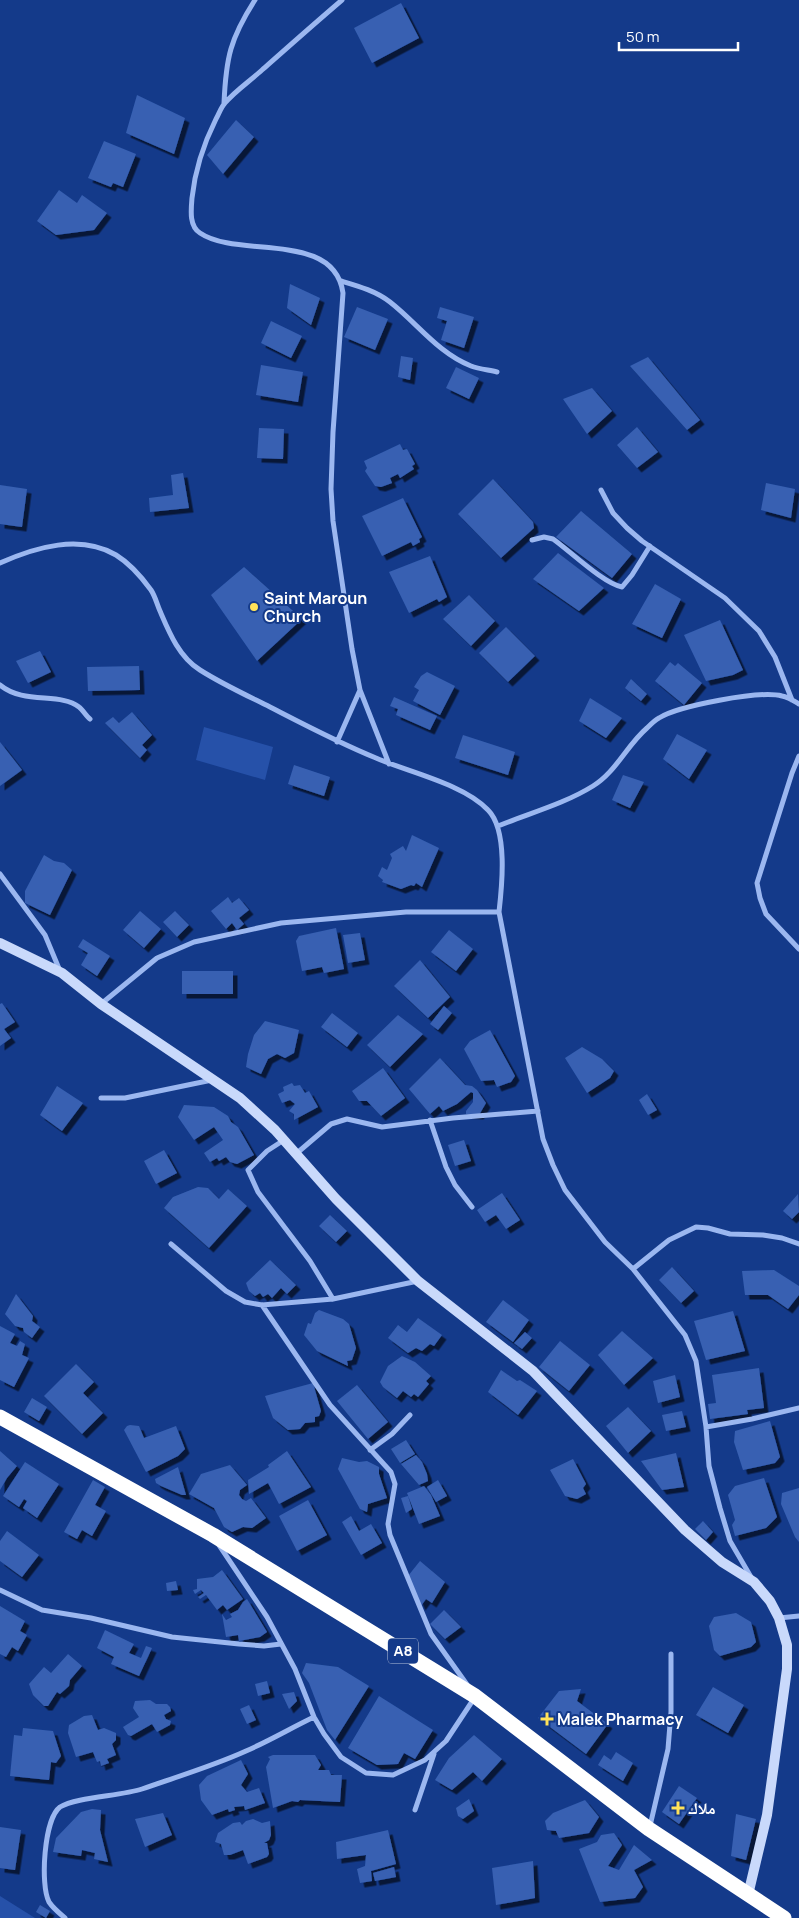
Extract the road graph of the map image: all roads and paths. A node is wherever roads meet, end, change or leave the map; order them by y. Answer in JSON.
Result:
{"nodes":[{"id":1,"x":255,"y":0,"type":"edge"},
{"id":2,"x":342,"y":0,"type":"edge"},
{"id":3,"x":224,"y":104,"type":"junction"},
{"id":4,"x":341,"y":281,"type":"junction"},
{"id":5,"x":497,"y":372,"type":"dead end"},
{"id":6,"x":602,"y":490,"type":"dead end"},
{"id":7,"x":532,"y":540,"type":"dead end"},
{"id":8,"x":650,"y":546,"type":"junction"},
{"id":9,"x":0,"y":563,"type":"edge"},
{"id":10,"x":0,"y":685,"type":"edge"},
{"id":11,"x":360,"y":690,"type":"junction"},
{"id":12,"x":792,"y":700,"type":"junction"},
{"id":13,"x":799,"y":704,"type":"edge"},
{"id":14,"x":90,"y":719,"type":"dead end"},
{"id":15,"x":338,"y":742,"type":"junction"},
{"id":16,"x":799,"y":756,"type":"edge"},
{"id":17,"x":389,"y":764,"type":"junction"},
{"id":18,"x":498,"y":826,"type":"junction"},
{"id":19,"x":0,"y":874,"type":"edge"},
{"id":20,"x":499,"y":912,"type":"junction"},
{"id":21,"x":0,"y":944,"type":"edge"},
{"id":22,"x":799,"y":949,"type":"edge"},
{"id":23,"x":62,"y":973,"type":"junction"},
{"id":24,"x":101,"y":1004,"type":"junction"},
{"id":25,"x":213,"y":1080,"type":"junction"},
{"id":26,"x":101,"y":1098,"type":"dead end"},
{"id":27,"x":538,"y":1111,"type":"junction"},
{"id":28,"x":430,"y":1120,"type":"junction"},
{"id":29,"x":284,"y":1140,"type":"junction"},
{"id":30,"x":297,"y":1154,"type":"junction"},
{"id":31,"x":472,"y":1207,"type":"dead end"},
{"id":32,"x":171,"y":1244,"type":"dead end"},
{"id":33,"x":799,"y":1244,"type":"edge"},
{"id":34,"x":633,"y":1269,"type":"junction"},
{"id":35,"x":418,"y":1281,"type":"junction"},
{"id":36,"x":333,"y":1298,"type":"junction"},
{"id":37,"x":262,"y":1305,"type":"junction"},
{"id":38,"x":799,"y":1408,"type":"edge"},
{"id":39,"x":410,"y":1415,"type":"dead end"},
{"id":40,"x":0,"y":1417,"type":"edge"},
{"id":41,"x":706,"y":1427,"type":"junction"},
{"id":42,"x":370,"y":1450,"type":"junction"},
{"id":43,"x":213,"y":1536,"type":"junction"},
{"id":44,"x":754,"y":1582,"type":"junction"},
{"id":45,"x":0,"y":1590,"type":"edge"},
{"id":46,"x":799,"y":1616,"type":"edge"},
{"id":47,"x":779,"y":1618,"type":"junction"},
{"id":48,"x":281,"y":1644,"type":"junction"},
{"id":49,"x":671,"y":1654,"type":"dead end"},
{"id":50,"x":475,"y":1696,"type":"junction"},
{"id":51,"x":314,"y":1717,"type":"junction"},
{"id":52,"x":434,"y":1753,"type":"junction"},
{"id":53,"x":415,"y":1810,"type":"dead end"},
{"id":54,"x":650,"y":1829,"type":"junction"},
{"id":55,"x":748,"y":1895,"type":"junction"},
{"id":56,"x":65,"y":1918,"type":"edge"},
{"id":57,"x":784,"y":1918,"type":"edge"}],
"edges":[{"from":1,"to":3,"type":"street"},
{"from":2,"to":3,"type":"street"},
{"from":3,"to":4,"type":"street"},
{"from":4,"to":5,"type":"street"},
{"from":4,"to":11,"type":"street"},
{"from":6,"to":8,"type":"street"},
{"from":7,"to":8,"type":"street"},
{"from":8,"to":12,"type":"street"},
{"from":9,"to":15,"type":"street"},
{"from":10,"to":14,"type":"street"},
{"from":11,"to":15,"type":"street"},
{"from":11,"to":17,"type":"street"},
{"from":12,"to":13,"type":"street"},
{"from":12,"to":18,"type":"street"},
{"from":15,"to":17,"type":"street"},
{"from":16,"to":22,"type":"street"},
{"from":17,"to":18,"type":"street"},
{"from":18,"to":20,"type":"street"},
{"from":19,"to":23,"type":"street"},
{"from":20,"to":24,"type":"street"},
{"from":20,"to":27,"type":"street"},
{"from":21,"to":23,"type":"street"},
{"from":23,"to":24,"type":"street"},
{"from":24,"to":25,"type":"street"},
{"from":25,"to":26,"type":"street"},
{"from":25,"to":29,"type":"street"},
{"from":27,"to":28,"type":"street"},
{"from":27,"to":34,"type":"street"},
{"from":28,"to":30,"type":"street"},
{"from":28,"to":31,"type":"street"},
{"from":29,"to":30,"type":"street"},
{"from":29,"to":36,"type":"street"},
{"from":30,"to":35,"type":"street"},
{"from":32,"to":37,"type":"street"},
{"from":33,"to":34,"type":"street"},
{"from":34,"to":41,"type":"street"},
{"from":35,"to":36,"type":"street"},
{"from":35,"to":44,"type":"street"},
{"from":36,"to":37,"type":"street"},
{"from":37,"to":42,"type":"street"},
{"from":38,"to":41,"type":"street"},
{"from":39,"to":42,"type":"street"},
{"from":40,"to":43,"type":"highway","number":"A8"},
{"from":41,"to":44,"type":"street"},
{"from":42,"to":50,"type":"street"},
{"from":43,"to":48,"type":"street"},
{"from":43,"to":50,"type":"highway","number":"A8"},
{"from":44,"to":47,"type":"street"},
{"from":45,"to":48,"type":"street"},
{"from":46,"to":47,"type":"street"},
{"from":47,"to":55,"type":"street"},
{"from":48,"to":51,"type":"street"},
{"from":49,"to":54,"type":"street"},
{"from":50,"to":52,"type":"street"},
{"from":50,"to":54,"type":"highway","number":"A8"},
{"from":51,"to":52,"type":"street"},
{"from":51,"to":56,"type":"street"},
{"from":52,"to":53,"type":"street"},
{"from":54,"to":55,"type":"highway","number":"A8"},
{"from":55,"to":57,"type":"highway","number":"A8"}]}
